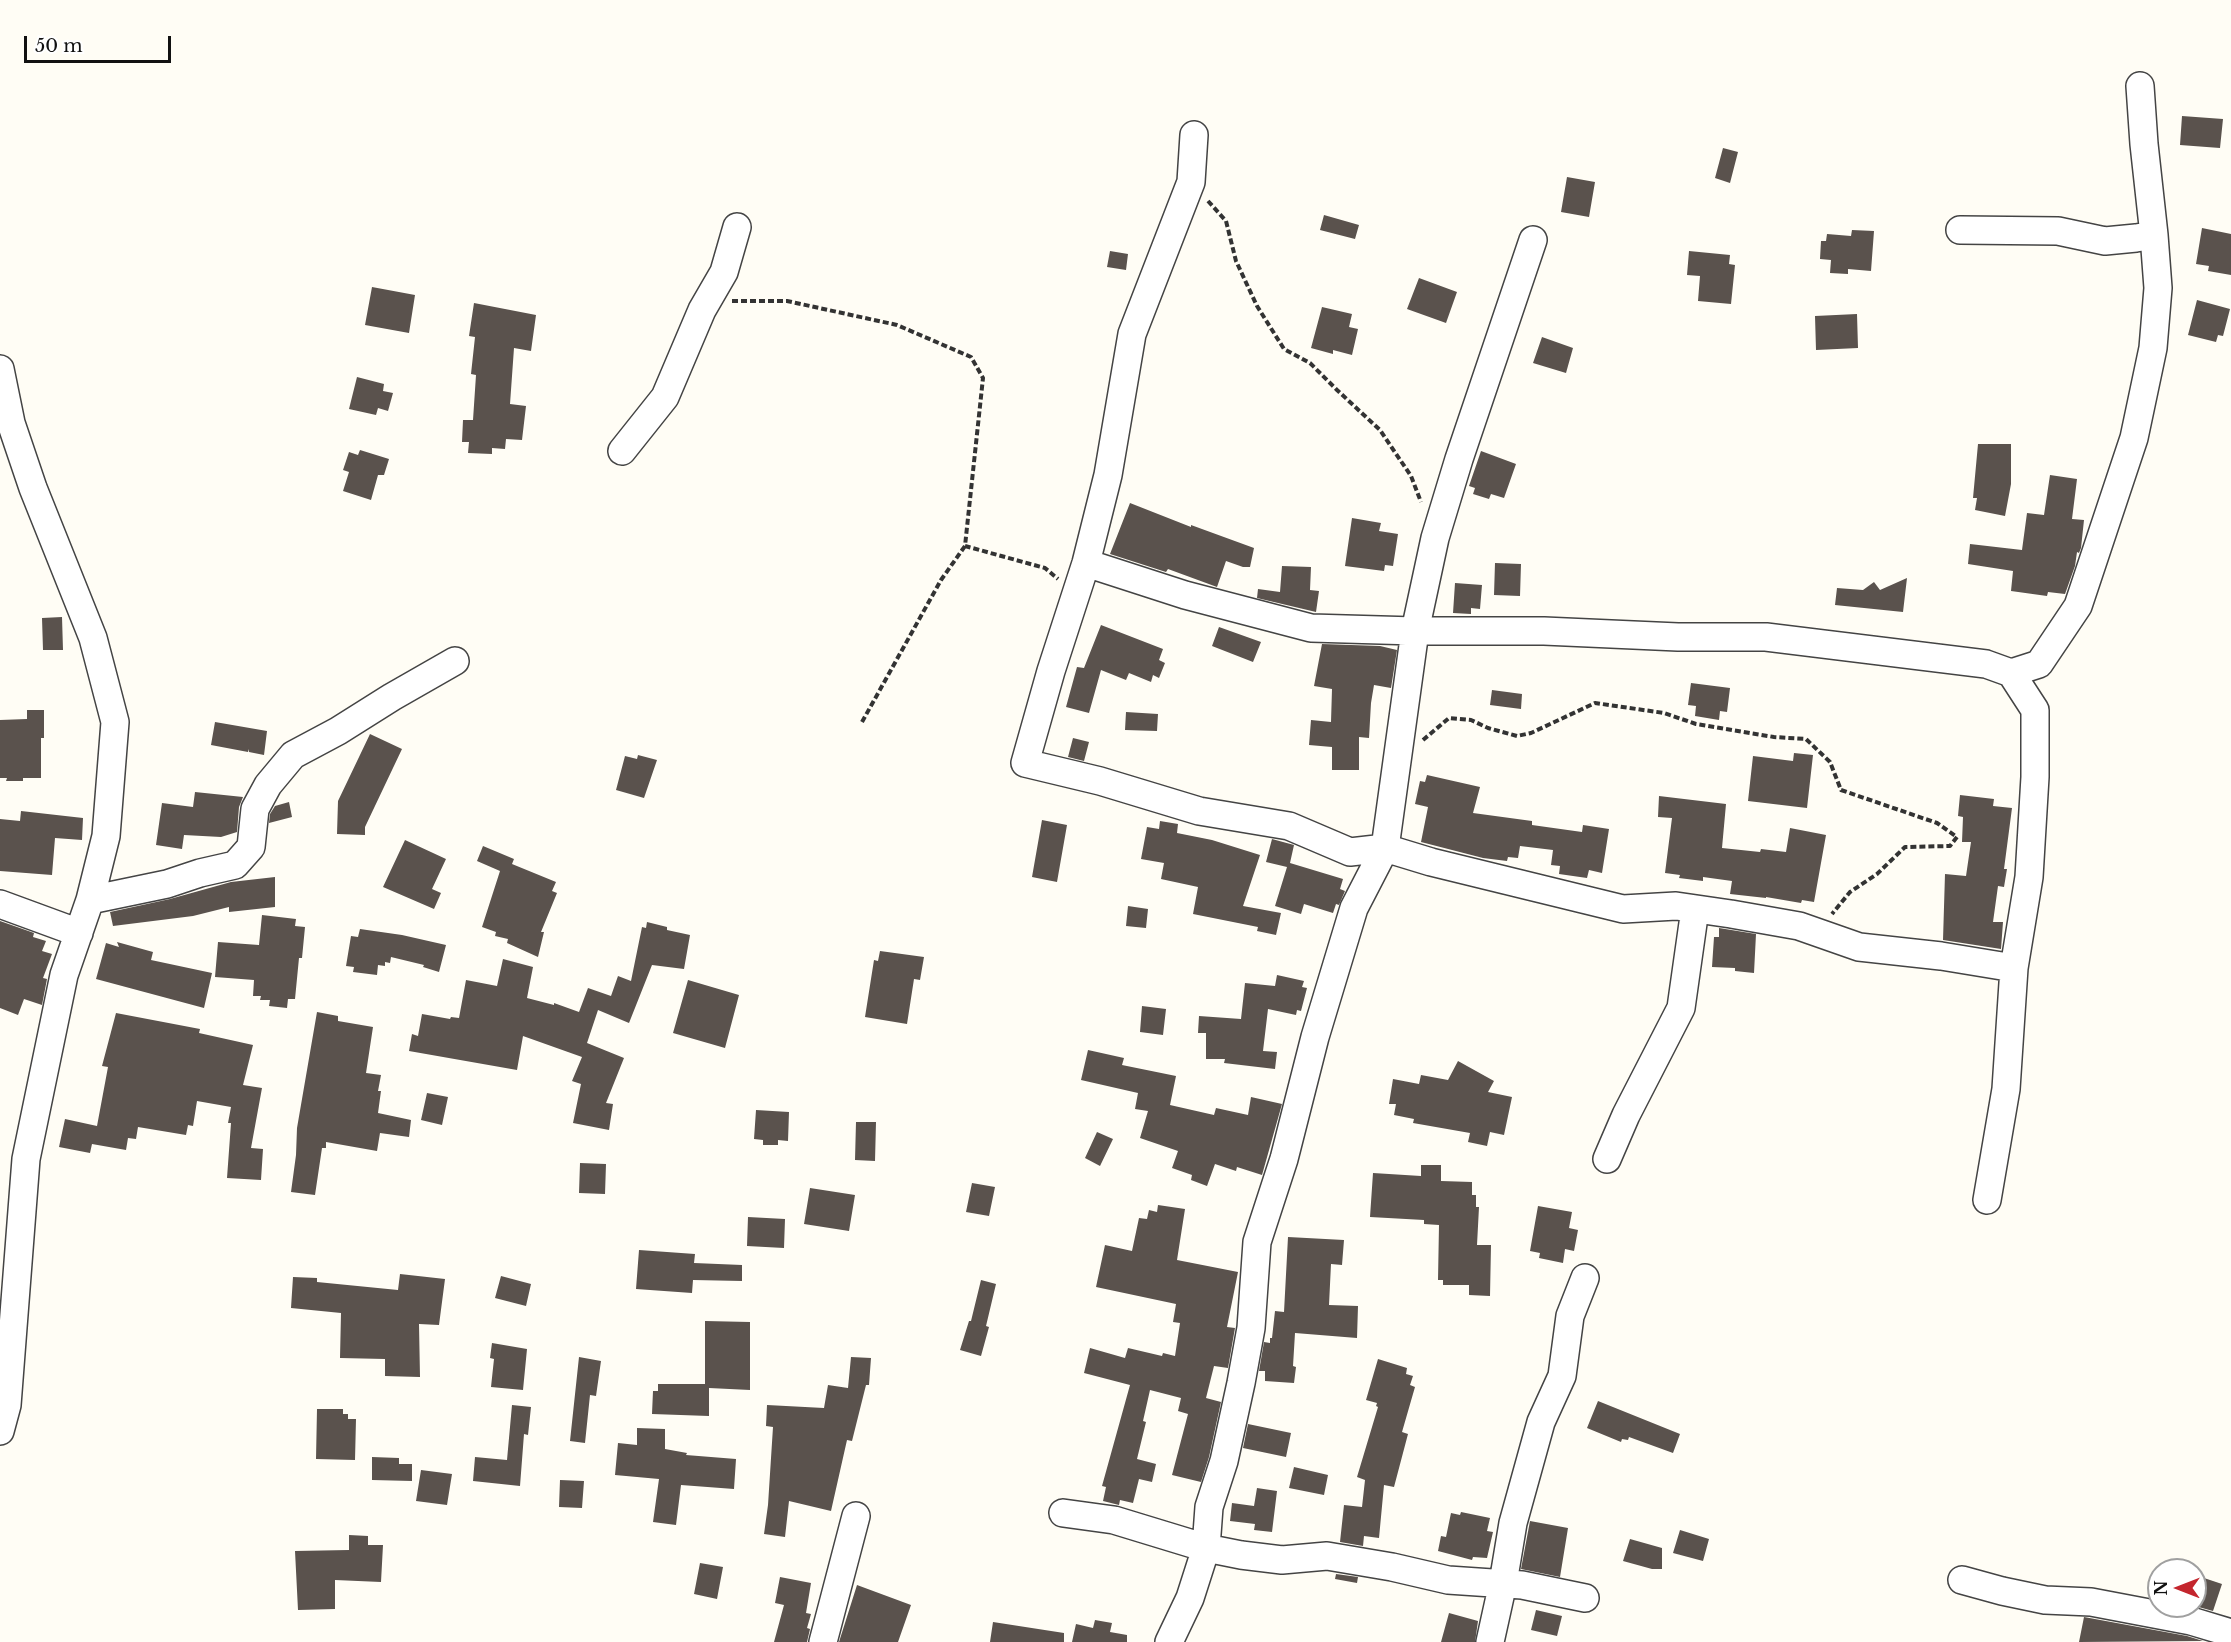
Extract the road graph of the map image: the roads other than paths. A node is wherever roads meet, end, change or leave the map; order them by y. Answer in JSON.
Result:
{"nodes":[{"id":1,"x":2140,"y":86,"type":"dead end"},
{"id":2,"x":1194,"y":135,"type":"dead end"},
{"id":3,"x":737,"y":227,"type":"dead end"},
{"id":4,"x":1960,"y":230,"type":"dead end"},
{"id":5,"x":2154,"y":235,"type":"junction"},
{"id":6,"x":1533,"y":240,"type":"dead end"},
{"id":7,"x":0,"y":369,"type":"edge"},
{"id":8,"x":622,"y":451,"type":"dead end"},
{"id":9,"x":1086,"y":563,"type":"junction"},
{"id":10,"x":1415,"y":631,"type":"junction"},
{"id":11,"x":455,"y":662,"type":"dead end"},
{"id":12,"x":2011,"y":673,"type":"junction"},
{"id":13,"x":1385,"y":848,"type":"junction"},
{"id":14,"x":90,"y":900,"type":"junction"},
{"id":15,"x":0,"y":904,"type":"edge"},
{"id":16,"x":1695,"y":909,"type":"junction"},
{"id":17,"x":79,"y":933,"type":"junction"},
{"id":18,"x":2014,"y":968,"type":"junction"},
{"id":19,"x":1607,"y":1159,"type":"dead end"},
{"id":20,"x":1987,"y":1200,"type":"dead end"},
{"id":21,"x":1585,"y":1278,"type":"dead end"},
{"id":22,"x":0,"y":1431,"type":"edge"},
{"id":23,"x":1063,"y":1513,"type":"dead end"},
{"id":24,"x":856,"y":1516,"type":"dead end"},
{"id":25,"x":1206,"y":1548,"type":"junction"},
{"id":26,"x":1962,"y":1580,"type":"dead end"},
{"id":27,"x":1503,"y":1583,"type":"junction"},
{"id":28,"x":1585,"y":1598,"type":"dead end"},
{"id":29,"x":2231,"y":1633,"type":"edge"},
{"id":30,"x":823,"y":1642,"type":"edge"},
{"id":31,"x":1169,"y":1642,"type":"edge"},
{"id":32,"x":1490,"y":1642,"type":"edge"}],
"edges":[{"from":1,"to":5,"type":"street"},
{"from":2,"to":9,"type":"street"},
{"from":3,"to":8,"type":"street"},
{"from":4,"to":5,"type":"street"},
{"from":5,"to":12,"type":"street"},
{"from":6,"to":10,"type":"street"},
{"from":7,"to":14,"type":"street"},
{"from":9,"to":10,"type":"street"},
{"from":9,"to":13,"type":"street"},
{"from":10,"to":12,"type":"street"},
{"from":10,"to":13,"type":"street"},
{"from":11,"to":14,"type":"street"},
{"from":12,"to":18,"type":"street"},
{"from":13,"to":16,"type":"street"},
{"from":13,"to":25,"type":"street"},
{"from":14,"to":17,"type":"street"},
{"from":15,"to":17,"type":"street"},
{"from":16,"to":18,"type":"street"},
{"from":16,"to":19,"type":"street"},
{"from":17,"to":22,"type":"street"},
{"from":18,"to":20,"type":"street"},
{"from":21,"to":27,"type":"street"},
{"from":23,"to":25,"type":"street"},
{"from":24,"to":30,"type":"street"},
{"from":25,"to":27,"type":"street"},
{"from":25,"to":31,"type":"street"},
{"from":26,"to":29,"type":"street"},
{"from":27,"to":28,"type":"street"},
{"from":27,"to":32,"type":"street"}]}
